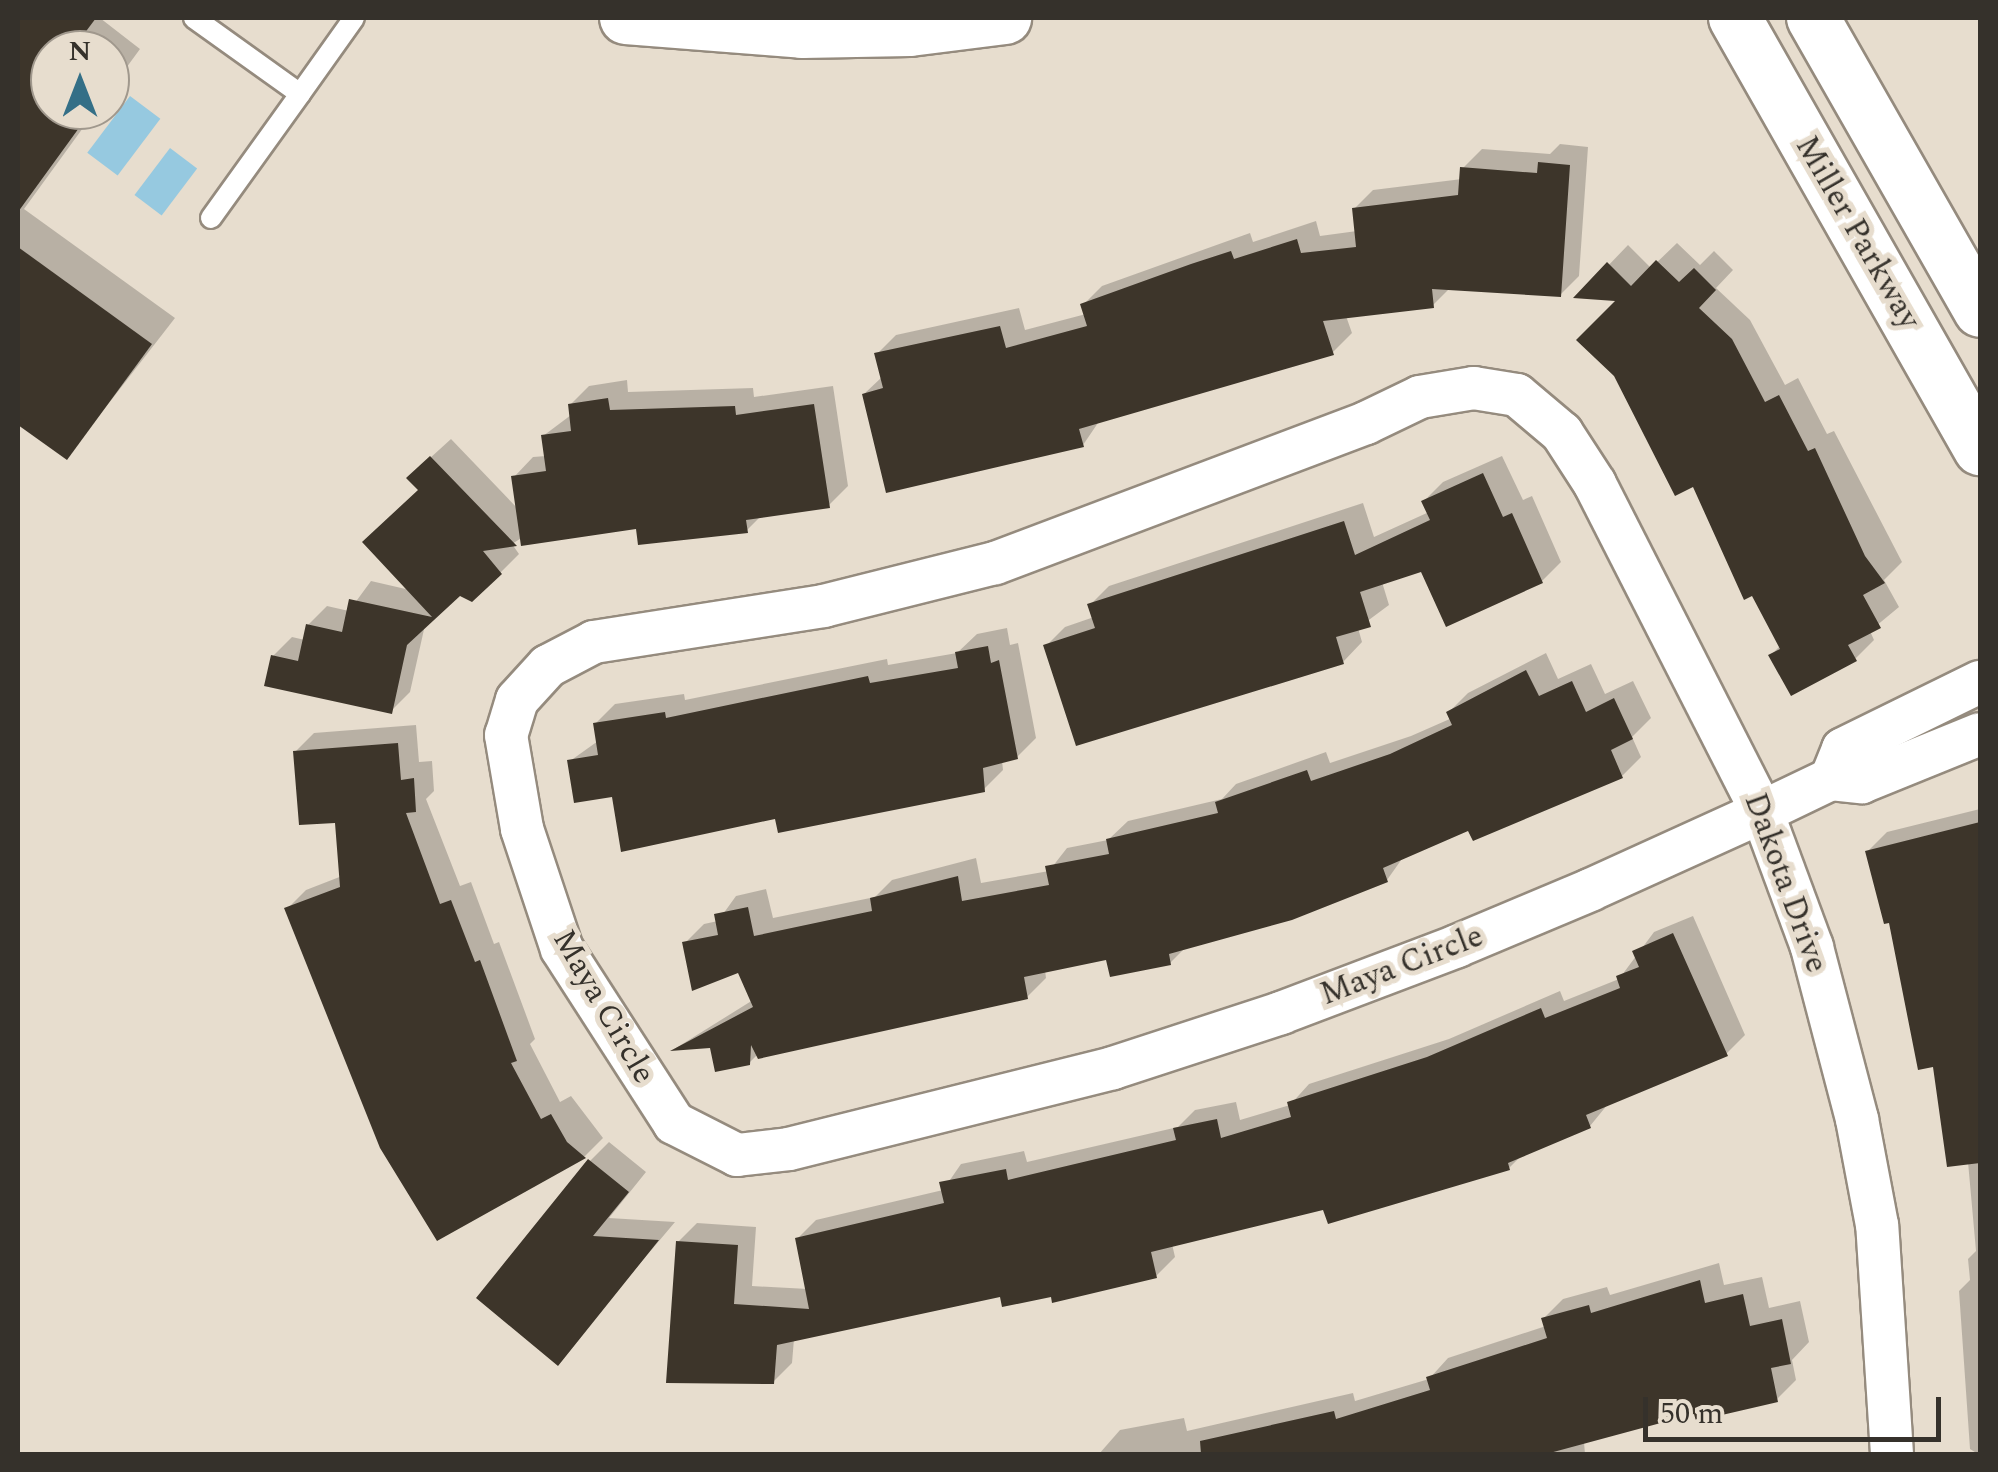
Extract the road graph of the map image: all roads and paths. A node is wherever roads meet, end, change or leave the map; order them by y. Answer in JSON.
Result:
{"nodes":[{"id":1,"x":194,"y":18,"type":"edge"},
{"id":2,"x":354,"y":18,"type":"edge"},
{"id":3,"x":626,"y":18,"type":"edge"},
{"id":4,"x":1005,"y":18,"type":"edge"},
{"id":5,"x":1735,"y":18,"type":"edge"},
{"id":6,"x":1813,"y":18,"type":"edge"},
{"id":7,"x":300,"y":94,"type":"junction"},
{"id":8,"x":211,"y":218,"type":"dead end"},
{"id":9,"x":1980,"y":310,"type":"edge"},
{"id":10,"x":1495,"y":393,"type":"joint"},
{"id":11,"x":1980,"y":448,"type":"edge"},
{"id":12,"x":1980,"y":682,"type":"edge"},
{"id":13,"x":1941,"y":700,"type":"junction"},
{"id":14,"x":1970,"y":738,"type":"edge"},
{"id":15,"x":1831,"y":779,"type":"junction"},
{"id":16,"x":1762,"y":812,"type":"junction"},
{"id":17,"x":1892,"y":1454,"type":"edge"}],
"edges":[{"from":1,"to":7,"type":"lane"},
{"from":2,"to":7,"type":"lane"},
{"from":3,"to":4,"type":"street"},
{"from":5,"to":11,"type":"street","name":"Miller Parkway"},
{"from":6,"to":9,"type":"street","name":"Miller Parkway"},
{"from":7,"to":8,"type":"lane"},
{"from":10,"to":16,"type":"street","name":"Dakota Drive"},
{"from":10,"to":16,"type":"street","name":"Maya Circle"},
{"from":12,"to":13,"type":"street","name":"Maya Circle"},
{"from":13,"to":14,"type":"lane"},
{"from":13,"to":15,"type":"street","name":"Maya Circle"},
{"from":14,"to":15,"type":"street","name":"Maya Circle"},
{"from":15,"to":16,"type":"street","name":"Maya Circle"},
{"from":16,"to":17,"type":"street","name":"Dakota Drive"}]}
